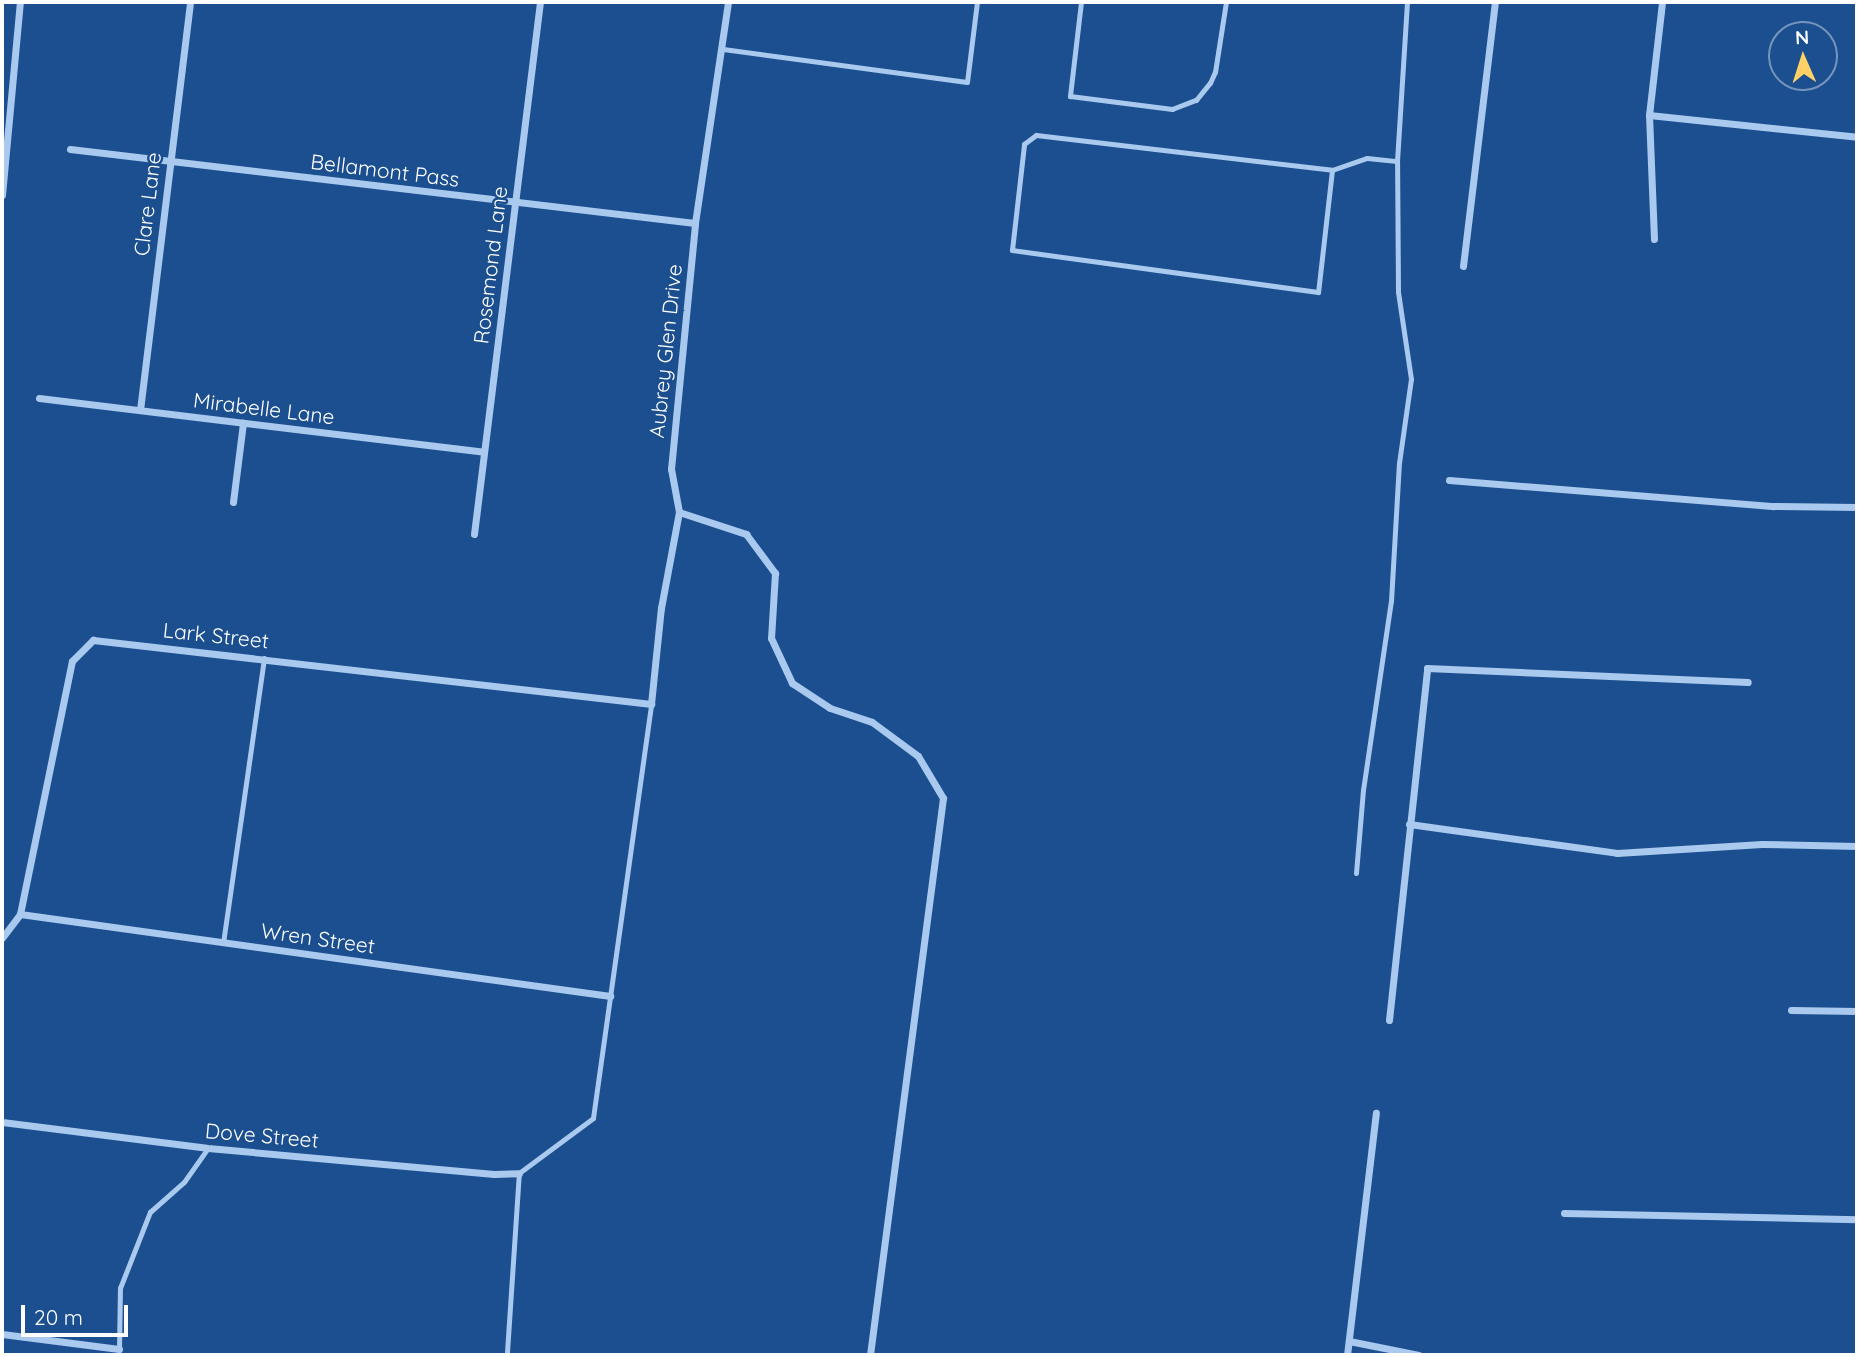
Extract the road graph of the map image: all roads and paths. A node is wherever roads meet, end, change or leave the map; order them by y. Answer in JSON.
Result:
{"nodes":[{"id":1,"x":20,"y":2,"type":"edge"},
{"id":2,"x":190,"y":2,"type":"edge"},
{"id":3,"x":540,"y":2,"type":"edge"},
{"id":4,"x":728,"y":2,"type":"edge"},
{"id":5,"x":977,"y":2,"type":"edge"},
{"id":6,"x":1081,"y":2,"type":"edge"},
{"id":7,"x":1226,"y":2,"type":"edge"},
{"id":8,"x":1407,"y":2,"type":"edge"},
{"id":9,"x":1495,"y":2,"type":"edge"},
{"id":10,"x":1662,"y":2,"type":"edge"},
{"id":11,"x":723,"y":49,"type":"junction"},
{"id":12,"x":1649,"y":115,"type":"junction"},
{"id":13,"x":1857,"y":137,"type":"edge"},
{"id":14,"x":70,"y":149,"type":"dead end"},
{"id":15,"x":170,"y":161,"type":"junction"},
{"id":16,"x":1397,"y":161,"type":"junction"},
{"id":17,"x":1332,"y":170,"type":"junction"},
{"id":18,"x":2,"y":195,"type":"edge"},
{"id":19,"x":515,"y":203,"type":"junction"},
{"id":20,"x":695,"y":223,"type":"junction"},
{"id":21,"x":1654,"y":239,"type":"dead end"},
{"id":22,"x":1462,"y":267,"type":"dead end"},
{"id":23,"x":38,"y":398,"type":"dead end"},
{"id":24,"x":139,"y":410,"type":"junction"},
{"id":25,"x":243,"y":423,"type":"junction"},
{"id":26,"x":484,"y":452,"type":"junction"},
{"id":27,"x":1449,"y":480,"type":"dead end"},
{"id":28,"x":233,"y":502,"type":"dead end"},
{"id":29,"x":1857,"y":508,"type":"edge"},
{"id":30,"x":679,"y":512,"type":"junction"},
{"id":31,"x":474,"y":534,"type":"dead end"},
{"id":32,"x":264,"y":657,"type":"junction"},
{"id":33,"x":1748,"y":682,"type":"dead end"},
{"id":34,"x":651,"y":704,"type":"junction"},
{"id":35,"x":1409,"y":824,"type":"junction"},
{"id":36,"x":1857,"y":846,"type":"edge"},
{"id":37,"x":1356,"y":873,"type":"dead end"},
{"id":38,"x":20,"y":914,"type":"junction"},
{"id":39,"x":2,"y":938,"type":"edge"},
{"id":40,"x":223,"y":943,"type":"junction"},
{"id":41,"x":610,"y":996,"type":"junction"},
{"id":42,"x":1791,"y":1010,"type":"dead end"},
{"id":43,"x":1857,"y":1011,"type":"edge"},
{"id":44,"x":1389,"y":1020,"type":"dead end"},
{"id":45,"x":1376,"y":1113,"type":"dead end"},
{"id":46,"x":2,"y":1122,"type":"edge"},
{"id":47,"x":208,"y":1148,"type":"junction"},
{"id":48,"x":519,"y":1173,"type":"junction"},
{"id":49,"x":1564,"y":1213,"type":"dead end"},
{"id":50,"x":1857,"y":1219,"type":"edge"},
{"id":51,"x":2,"y":1334,"type":"edge"},
{"id":52,"x":1349,"y":1341,"type":"junction"},
{"id":53,"x":119,"y":1349,"type":"joint"},
{"id":54,"x":507,"y":1353,"type":"dead end"},
{"id":55,"x":870,"y":1355,"type":"edge"},
{"id":56,"x":1347,"y":1355,"type":"edge"},
{"id":57,"x":1419,"y":1355,"type":"edge"}],
"edges":[{"from":1,"to":18,"type":"street"},
{"from":2,"to":15,"type":"street","name":"Clare Lane"},
{"from":3,"to":19,"type":"street","name":"Rosemond Lane"},
{"from":4,"to":11,"type":"street","name":"Aubrey Glen Drive"},
{"from":5,"to":11,"type":"lane"},
{"from":6,"to":7,"type":"lane"},
{"from":8,"to":16,"type":"lane"},
{"from":9,"to":22,"type":"street"},
{"from":10,"to":12,"type":"street"},
{"from":11,"to":20,"type":"street","name":"Aubrey Glen Drive"},
{"from":12,"to":13,"type":"street"},
{"from":12,"to":21,"type":"street"},
{"from":14,"to":15,"type":"street","name":"Bellamont Pass"},
{"from":15,"to":19,"type":"street","name":"Bellamont Pass"},
{"from":15,"to":24,"type":"street","name":"Clare Lane"},
{"from":16,"to":17,"type":"lane"},
{"from":16,"to":37,"type":"lane"},
{"from":17,"to":17,"type":"lane"},
{"from":19,"to":20,"type":"street","name":"Bellamont Pass"},
{"from":19,"to":26,"type":"street","name":"Rosemond Lane"},
{"from":20,"to":30,"type":"street","name":"Aubrey Glen Drive"},
{"from":23,"to":24,"type":"street","name":"Mirabelle Lane"},
{"from":24,"to":25,"type":"street","name":"Mirabelle Lane"},
{"from":25,"to":26,"type":"street","name":"Mirabelle Lane"},
{"from":25,"to":28,"type":"street"},
{"from":26,"to":31,"type":"street","name":"Rosemond Lane"},
{"from":27,"to":29,"type":"street"},
{"from":30,"to":34,"type":"street","name":"Aubrey Glen Drive"},
{"from":30,"to":55,"type":"street"},
{"from":32,"to":34,"type":"street","name":"Lark Street"},
{"from":32,"to":38,"type":"street","name":"Lark Street"},
{"from":32,"to":40,"type":"lane"},
{"from":33,"to":35,"type":"street"},
{"from":34,"to":41,"type":"lane"},
{"from":35,"to":36,"type":"street"},
{"from":35,"to":44,"type":"street"},
{"from":38,"to":39,"type":"street","name":"Lark Street"},
{"from":38,"to":40,"type":"street","name":"Wren Street"},
{"from":40,"to":41,"type":"street","name":"Wren Street"},
{"from":41,"to":48,"type":"lane"},
{"from":42,"to":43,"type":"street"},
{"from":45,"to":52,"type":"street"},
{"from":46,"to":47,"type":"street","name":"Dove Street"},
{"from":47,"to":48,"type":"street","name":"Dove Street"},
{"from":47,"to":53,"type":"lane"},
{"from":48,"to":54,"type":"lane"},
{"from":49,"to":50,"type":"street"},
{"from":51,"to":53,"type":"street"},
{"from":52,"to":56,"type":"street"},
{"from":52,"to":57,"type":"street"}]}
